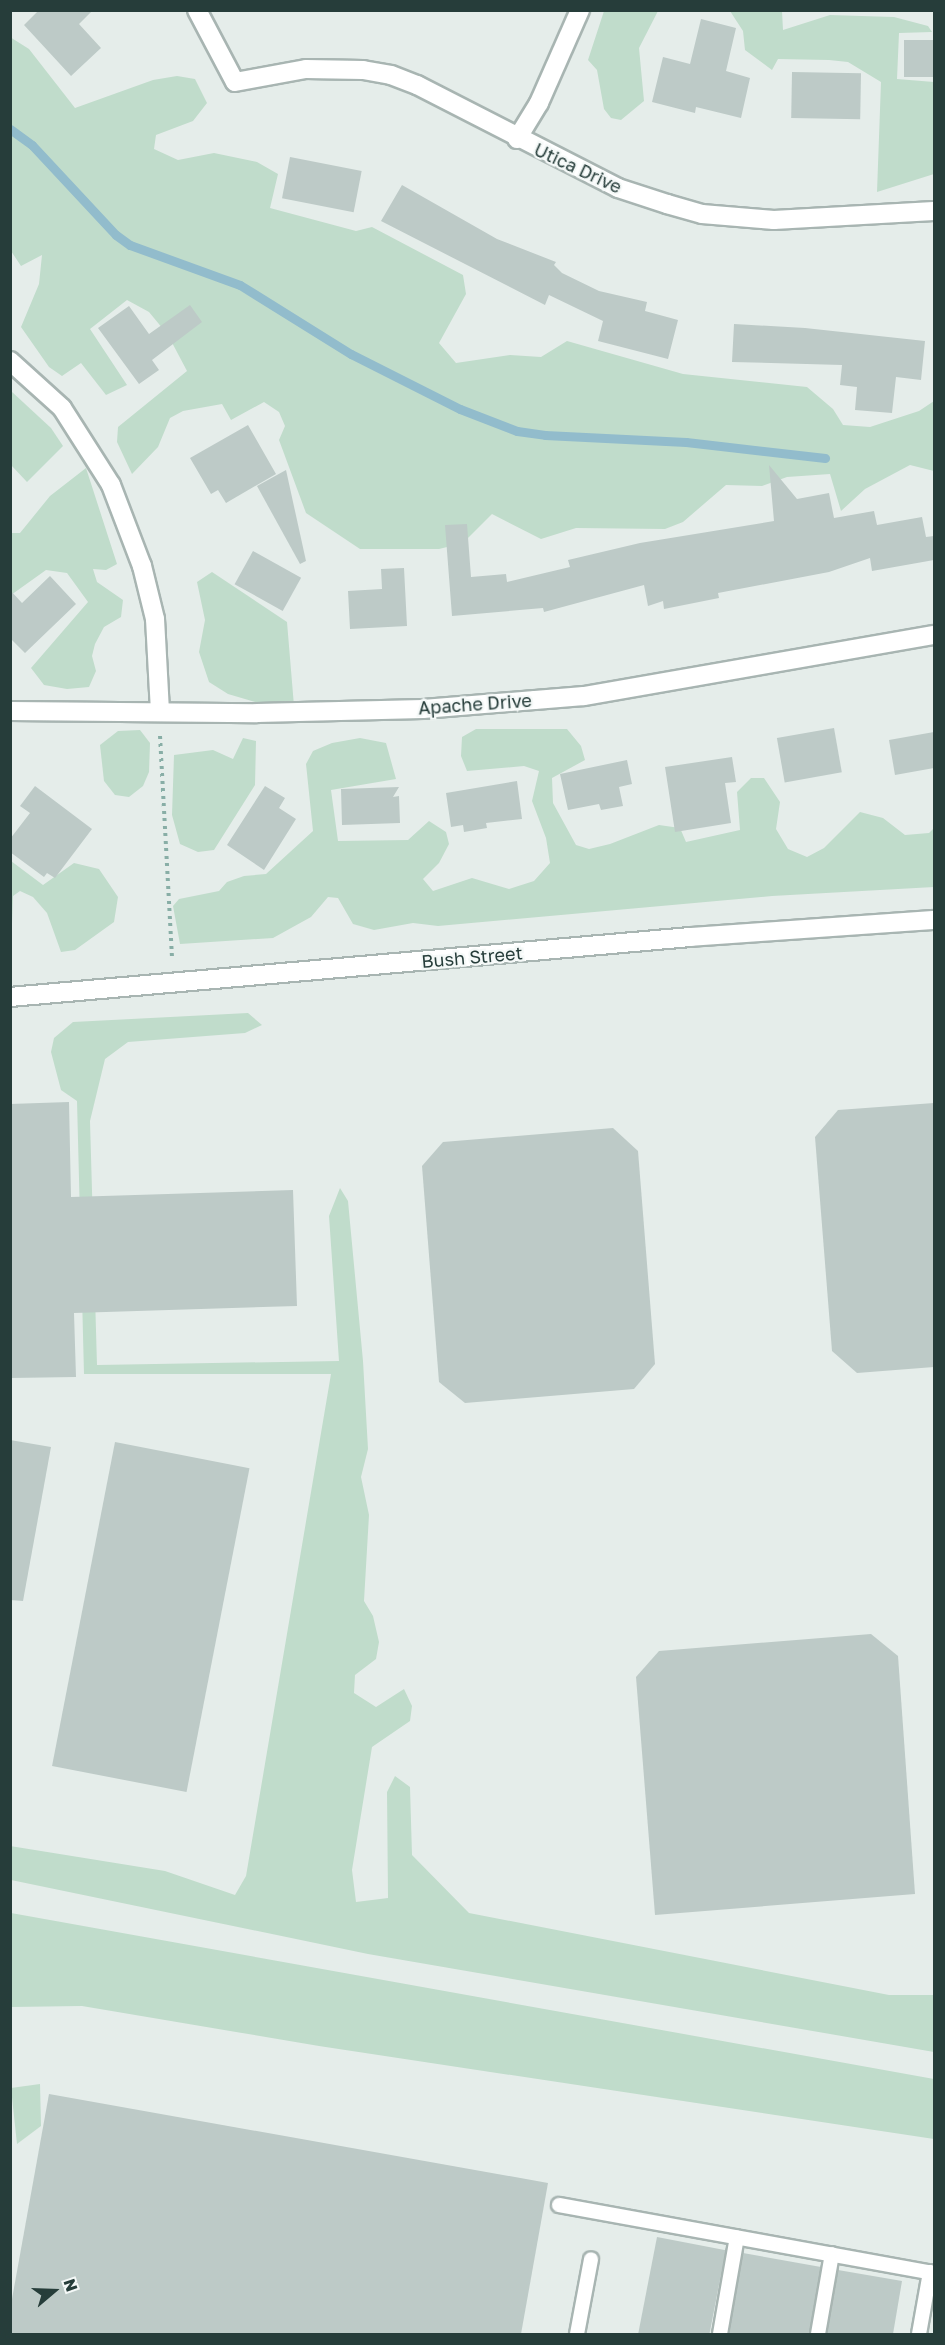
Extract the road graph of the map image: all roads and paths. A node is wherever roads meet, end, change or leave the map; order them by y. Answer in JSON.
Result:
{"nodes":[{"id":1,"x":197,"y":10,"type":"edge"},
{"id":2,"x":580,"y":10,"type":"edge"},
{"id":3,"x":517,"y":139,"type":"junction"},
{"id":4,"x":934,"y":211,"type":"edge"},
{"id":5,"x":10,"y":361,"type":"edge"},
{"id":6,"x":934,"y":635,"type":"edge"},
{"id":7,"x":10,"y":711,"type":"edge"},
{"id":8,"x":160,"y":711,"type":"junction"},
{"id":9,"x":934,"y":920,"type":"edge"},
{"id":10,"x":174,"y":984,"type":"junction"},
{"id":11,"x":10,"y":997,"type":"edge"},
{"id":12,"x":559,"y":2205,"type":"dead end"},
{"id":13,"x":737,"y":2237,"type":"junction"},
{"id":14,"x":832,"y":2254,"type":"junction"},
{"id":15,"x":591,"y":2259,"type":"dead end"},
{"id":16,"x":932,"y":2272,"type":"edge"},
{"id":17,"x":577,"y":2334,"type":"edge"},
{"id":18,"x":720,"y":2334,"type":"edge"},
{"id":19,"x":818,"y":2334,"type":"edge"},
{"id":20,"x":919,"y":2334,"type":"edge"}],
"edges":[{"from":1,"to":3,"type":"street","name":"Utica Drive"},
{"from":2,"to":3,"type":"street"},
{"from":3,"to":4,"type":"street","name":"Utica Drive"},
{"from":5,"to":8,"type":"street"},
{"from":6,"to":8,"type":"street","name":"Apache Drive"},
{"from":7,"to":8,"type":"street","name":"Apache Drive"},
{"from":8,"to":10,"type":"path"},
{"from":9,"to":10,"type":"street","name":"Bush Street"},
{"from":10,"to":11,"type":"street","name":"Bush Street"},
{"from":12,"to":13,"type":"lane"},
{"from":13,"to":14,"type":"lane"},
{"from":13,"to":18,"type":"lane"},
{"from":14,"to":16,"type":"lane"},
{"from":14,"to":19,"type":"lane"},
{"from":15,"to":17,"type":"lane"},
{"from":16,"to":20,"type":"lane"}]}
